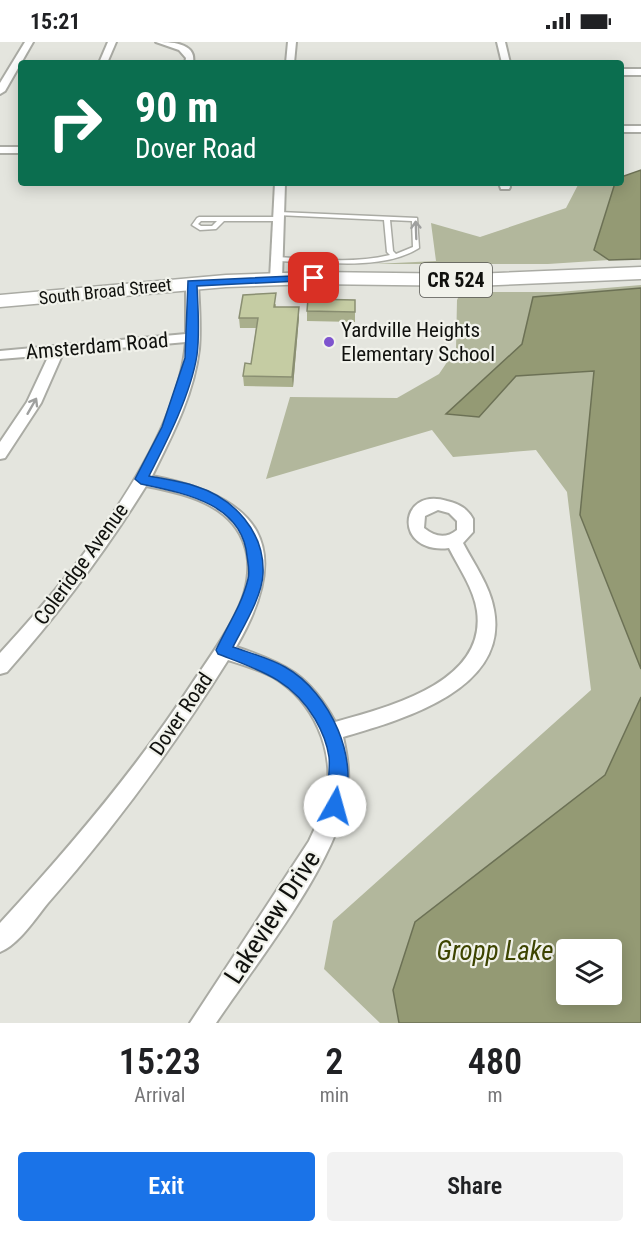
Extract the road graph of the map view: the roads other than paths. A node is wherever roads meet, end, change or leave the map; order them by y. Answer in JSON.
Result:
{"nodes":[{"id":1,"x":29,"y":42,"type":"edge"},
{"id":2,"x":111,"y":42,"type":"edge"},
{"id":3,"x":160,"y":42,"type":"edge"},
{"id":4,"x":292,"y":42,"type":"edge"},
{"id":5,"x":501,"y":42,"type":"edge"},
{"id":6,"x":18,"y":60,"type":"edge"},
{"id":7,"x":104,"y":60,"type":"edge"},
{"id":8,"x":190,"y":60,"type":"edge"},
{"id":9,"x":290,"y":60,"type":"edge"},
{"id":10,"x":505,"y":60,"type":"edge"},
{"id":11,"x":18,"y":61,"type":"edge"},
{"id":12,"x":624,"y":72,"type":"edge"},
{"id":13,"x":641,"y":72,"type":"edge"},
{"id":14,"x":0,"y":91,"type":"edge"},
{"id":15,"x":624,"y":129,"type":"edge"},
{"id":16,"x":641,"y":129,"type":"edge"},
{"id":17,"x":0,"y":150,"type":"edge"},
{"id":18,"x":18,"y":150,"type":"edge"},
{"id":19,"x":280,"y":186,"type":"edge"},
{"id":20,"x":279,"y":216,"type":"junction"},
{"id":21,"x":386,"y":218,"type":"junction"},
{"id":22,"x":222,"y":219,"type":"dead end"},
{"id":23,"x":396,"y":256,"type":"junction"},
{"id":24,"x":276,"y":269,"type":"junction"},
{"id":25,"x":639,"y":273,"type":"edge"},
{"id":26,"x":192,"y":283,"type":"junction"},
{"id":27,"x":0,"y":301,"type":"edge"},
{"id":28,"x":193,"y":337,"type":"junction"},
{"id":29,"x":58,"y":350,"type":"junction"},
{"id":30,"x":0,"y":355,"type":"edge"},
{"id":31,"x":0,"y":454,"type":"edge"},
{"id":32,"x":141,"y":479,"type":"junction"},
{"id":33,"x":453,"y":542,"type":"dead end"},
{"id":34,"x":223,"y":650,"type":"junction"},
{"id":35,"x":0,"y":666,"type":"edge"},
{"id":36,"x":331,"y":732,"type":"junction"},
{"id":37,"x":0,"y":940,"type":"edge"},
{"id":38,"x":202,"y":1023,"type":"edge"}],
"edges":[{"from":1,"to":6,"type":"street"},
{"from":2,"to":7,"type":"street"},
{"from":3,"to":8,"type":"street"},
{"from":4,"to":9,"type":"street"},
{"from":5,"to":10,"type":"street"},
{"from":11,"to":14,"type":"street"},
{"from":12,"to":13,"type":"street"},
{"from":15,"to":16,"type":"street"},
{"from":17,"to":18,"type":"street"},
{"from":19,"to":20,"type":"street"},
{"from":20,"to":21,"type":"lane"},
{"from":20,"to":22,"type":"lane"},
{"from":20,"to":24,"type":"street"},
{"from":21,"to":23,"type":"lane"},
{"from":23,"to":21,"type":"lane","one_way":true},
{"from":23,"to":24,"type":"lane"},
{"from":24,"to":25,"type":"main road","name":"South Broad Street","number":"CR 524"},
{"from":24,"to":26,"type":"main road","name":"South Broad Street","number":"CR 524"},
{"from":26,"to":27,"type":"main road","name":"South Broad Street","number":"CR 524"},
{"from":26,"to":28,"type":"street","name":"Coleridge Avenue"},
{"from":28,"to":29,"type":"street","name":"Amsterdam Road"},
{"from":28,"to":32,"type":"street","name":"Coleridge Avenue"},
{"from":29,"to":30,"type":"street","name":"Amsterdam Road"},
{"from":31,"to":29,"type":"street","one_way":true},
{"from":32,"to":34,"type":"street","name":"Dover Road"},
{"from":32,"to":35,"type":"street","name":"Coleridge Avenue"},
{"from":33,"to":36,"type":"street"},
{"from":34,"to":36,"type":"street","name":"Lakeview Drive"},
{"from":34,"to":37,"type":"street","name":"Dover Road"},
{"from":36,"to":38,"type":"street","name":"Lakeview Drive"}]}
